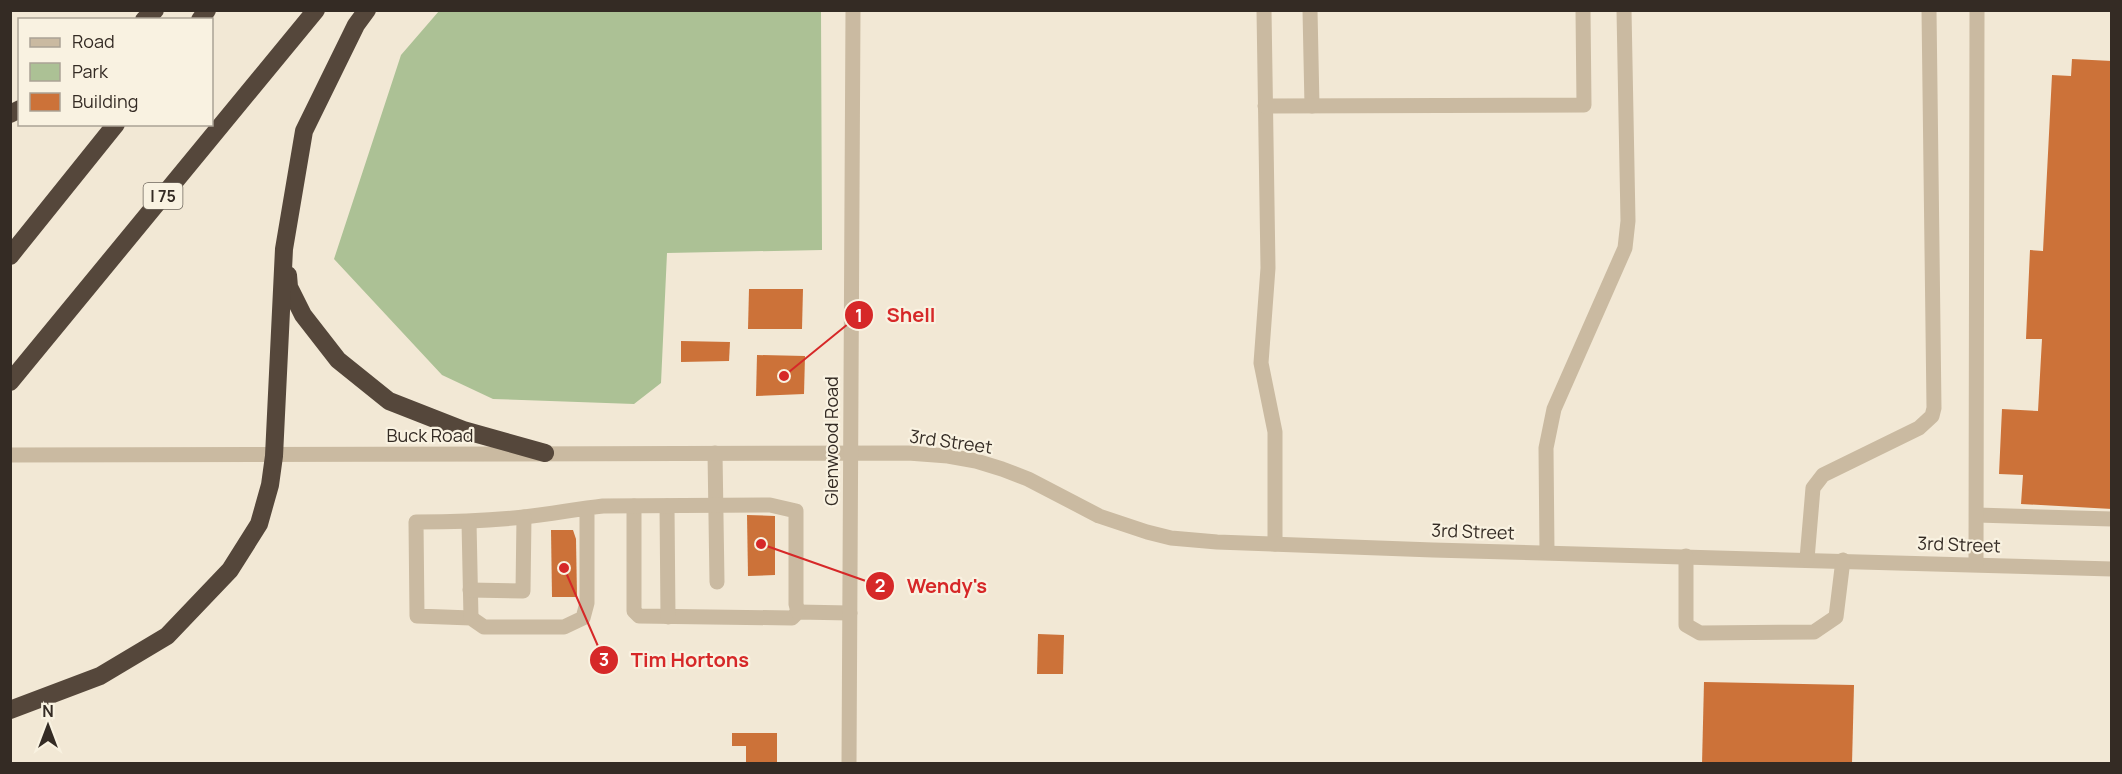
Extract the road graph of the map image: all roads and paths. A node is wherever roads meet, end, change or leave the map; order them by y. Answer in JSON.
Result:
{"nodes":[{"id":1,"x":316,"y":10,"type":"edge"},
{"id":2,"x":367,"y":10,"type":"edge"},
{"id":3,"x":853,"y":10,"type":"edge"},
{"id":4,"x":1264,"y":10,"type":"edge"},
{"id":5,"x":1310,"y":10,"type":"edge"},
{"id":6,"x":1583,"y":10,"type":"edge"},
{"id":7,"x":1624,"y":10,"type":"edge"},
{"id":8,"x":1929,"y":10,"type":"edge"},
{"id":9,"x":1977,"y":10,"type":"edge"},
{"id":10,"x":1265,"y":106,"type":"junction"},
{"id":11,"x":1312,"y":106,"type":"junction"},
{"id":12,"x":114,"y":126,"type":"edge"},
{"id":13,"x":284,"y":249,"type":"junction"},
{"id":14,"x":10,"y":256,"type":"edge"},
{"id":15,"x":10,"y":382,"type":"edge"},
{"id":16,"x":850,"y":452,"type":"junction"},
{"id":17,"x":545,"y":453,"type":"junction"},
{"id":18,"x":715,"y":453,"type":"junction"},
{"id":19,"x":10,"y":455,"type":"edge"},
{"id":20,"x":274,"y":456,"type":"junction"},
{"id":21,"x":717,"y":505,"type":"junction"},
{"id":22,"x":634,"y":506,"type":"junction"},
{"id":23,"x":667,"y":506,"type":"junction"},
{"id":24,"x":587,"y":508,"type":"junction"},
{"id":25,"x":1977,"y":515,"type":"junction"},
{"id":26,"x":524,"y":517,"type":"junction"},
{"id":27,"x":2112,"y":519,"type":"edge"},
{"id":28,"x":469,"y":522,"type":"junction"},
{"id":29,"x":1275,"y":544,"type":"junction"},
{"id":30,"x":1547,"y":552,"type":"junction"},
{"id":31,"x":1686,"y":556,"type":"junction"},
{"id":32,"x":1807,"y":559,"type":"junction"},
{"id":33,"x":1843,"y":560,"type":"junction"},
{"id":34,"x":1976,"y":564,"type":"junction"},
{"id":35,"x":2112,"y":569,"type":"edge"},
{"id":36,"x":717,"y":582,"type":"dead end"},
{"id":37,"x":470,"y":590,"type":"junction"},
{"id":38,"x":798,"y":612,"type":"junction"},
{"id":39,"x":850,"y":613,"type":"junction"},
{"id":40,"x":668,"y":617,"type":"junction"},
{"id":41,"x":471,"y":618,"type":"junction"},
{"id":42,"x":10,"y":710,"type":"edge"},
{"id":43,"x":849,"y":764,"type":"edge"}],
"edges":[{"from":1,"to":15,"type":"highway","number":"I 75"},
{"from":2,"to":13,"type":"highway"},
{"from":3,"to":16,"type":"street","name":"Glenwood Road"},
{"from":4,"to":10,"type":"street"},
{"from":5,"to":11,"type":"street"},
{"from":6,"to":11,"type":"street"},
{"from":7,"to":30,"type":"street"},
{"from":8,"to":32,"type":"street"},
{"from":9,"to":25,"type":"street"},
{"from":10,"to":11,"type":"street"},
{"from":10,"to":29,"type":"street"},
{"from":12,"to":14,"type":"highway"},
{"from":13,"to":17,"type":"highway"},
{"from":13,"to":20,"type":"highway"},
{"from":16,"to":18,"type":"street","name":"Buck Road"},
{"from":16,"to":29,"type":"street","name":"3rd Street"},
{"from":16,"to":39,"type":"street","name":"Glenwood Road"},
{"from":17,"to":18,"type":"street","name":"Buck Road"},
{"from":17,"to":20,"type":"street","name":"Buck Road"},
{"from":18,"to":21,"type":"street"},
{"from":19,"to":20,"type":"street","name":"Buck Road"},
{"from":20,"to":42,"type":"highway"},
{"from":21,"to":23,"type":"street"},
{"from":21,"to":36,"type":"street"},
{"from":21,"to":38,"type":"street"},
{"from":22,"to":23,"type":"street"},
{"from":22,"to":24,"type":"street"},
{"from":22,"to":40,"type":"street"},
{"from":23,"to":40,"type":"street"},
{"from":24,"to":26,"type":"street"},
{"from":24,"to":41,"type":"street"},
{"from":25,"to":27,"type":"street"},
{"from":25,"to":34,"type":"street"},
{"from":26,"to":28,"type":"street"},
{"from":26,"to":37,"type":"street"},
{"from":28,"to":37,"type":"street"},
{"from":28,"to":41,"type":"street"},
{"from":29,"to":30,"type":"street","name":"3rd Street"},
{"from":30,"to":31,"type":"street","name":"3rd Street"},
{"from":31,"to":32,"type":"street","name":"3rd Street"},
{"from":31,"to":33,"type":"street"},
{"from":32,"to":33,"type":"street","name":"3rd Street"},
{"from":33,"to":34,"type":"street","name":"3rd Street"},
{"from":34,"to":35,"type":"street","name":"3rd Street"},
{"from":37,"to":41,"type":"street"},
{"from":38,"to":39,"type":"street"},
{"from":38,"to":40,"type":"street"},
{"from":39,"to":43,"type":"street","name":"Glenwood Road"}]}
